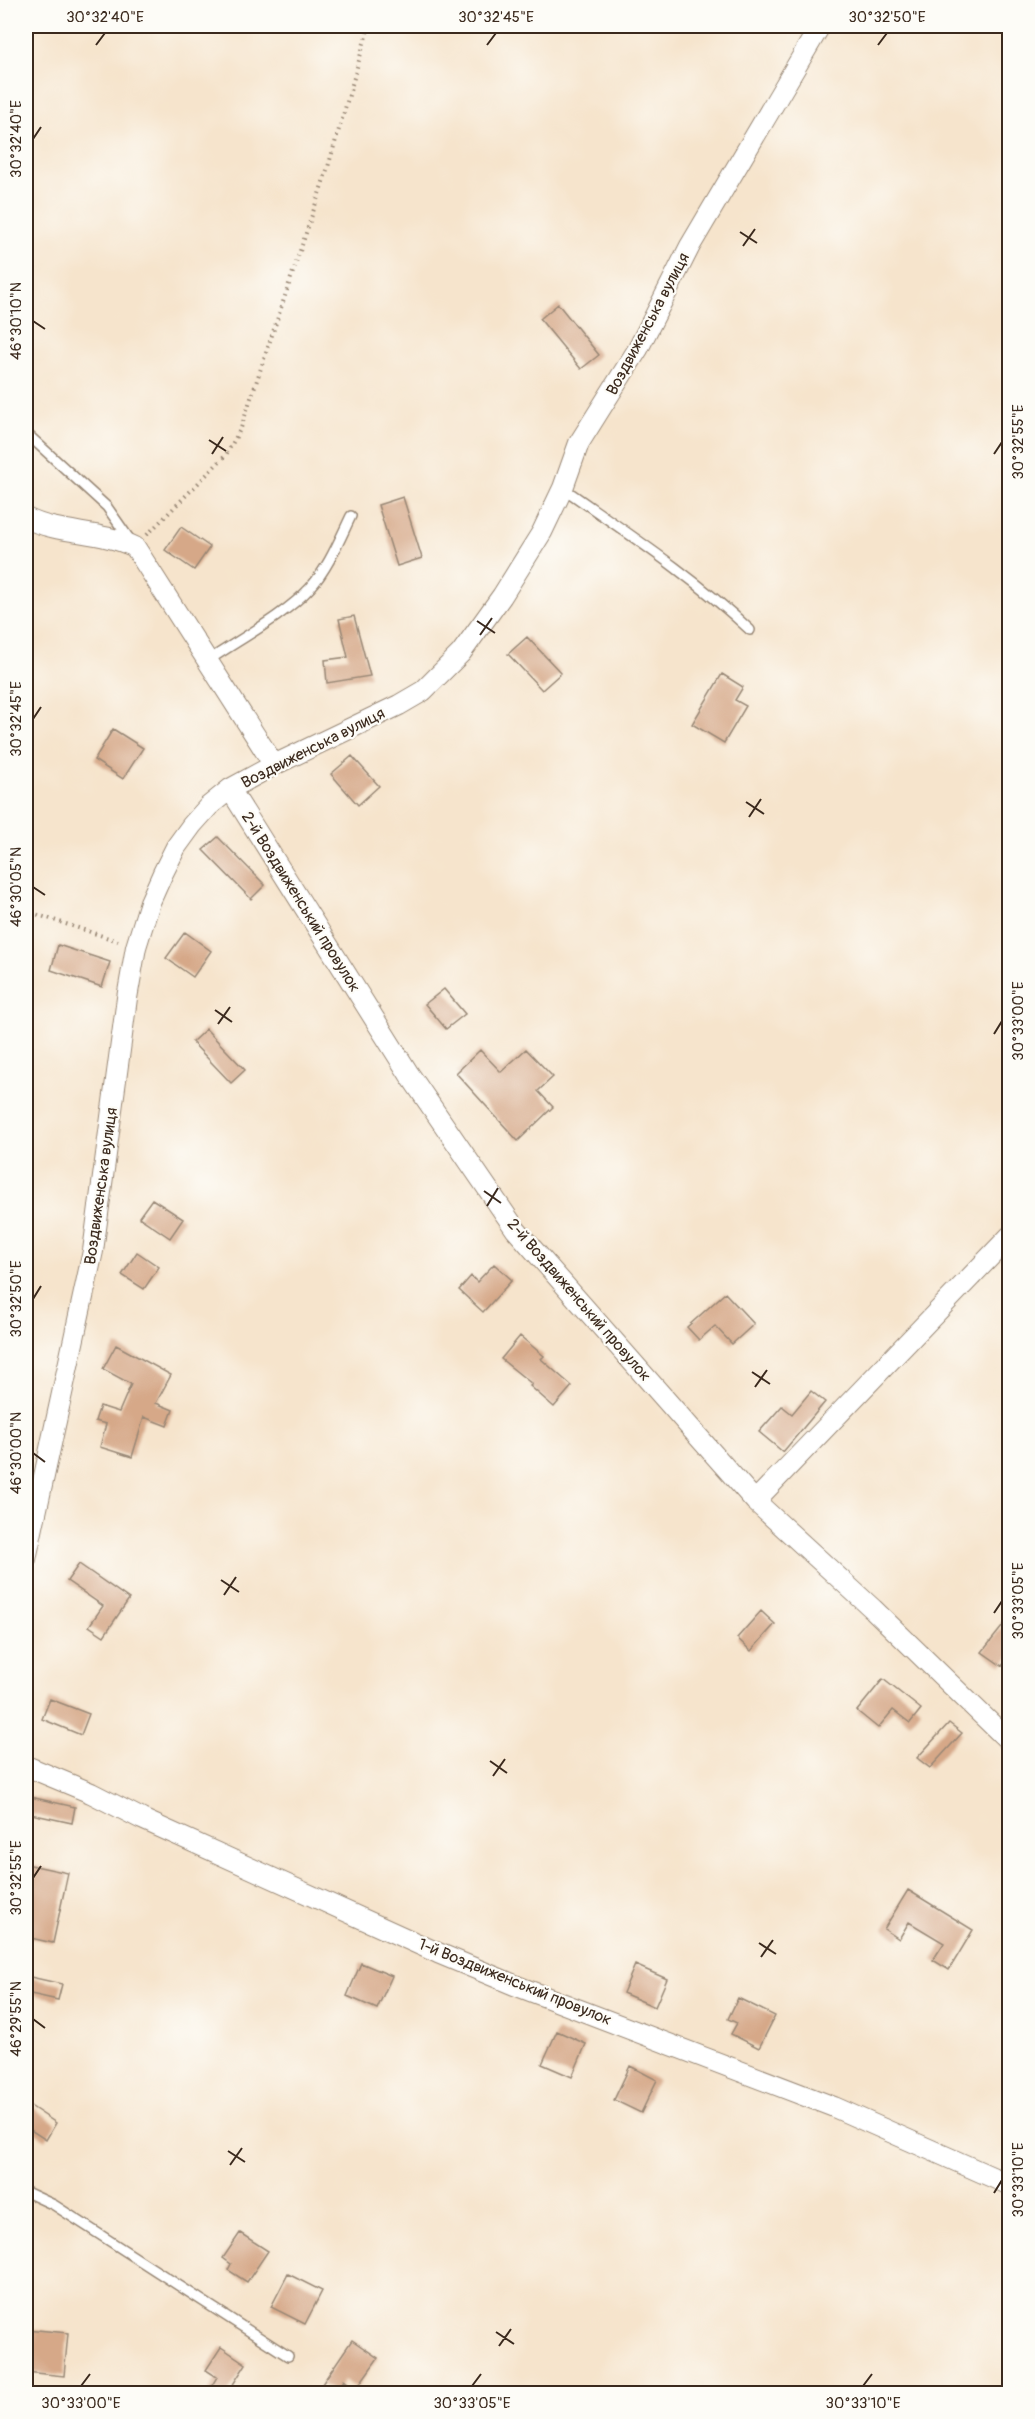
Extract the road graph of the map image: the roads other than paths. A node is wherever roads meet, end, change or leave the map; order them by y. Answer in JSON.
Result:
{"nodes":[{"id":1,"x":820,"y":26,"type":"edge"},
{"id":2,"x":26,"y":433,"type":"edge"},
{"id":3,"x":563,"y":488,"type":"junction"},
{"id":4,"x":351,"y":516,"type":"dead end"},
{"id":5,"x":26,"y":518,"type":"edge"},
{"id":6,"x":135,"y":547,"type":"junction"},
{"id":7,"x":750,"y":630,"type":"dead end"},
{"id":8,"x":208,"y":660,"type":"junction"},
{"id":9,"x":274,"y":765,"type":"junction"},
{"id":10,"x":230,"y":789,"type":"junction"},
{"id":11,"x":1010,"y":1236,"type":"edge"},
{"id":12,"x":755,"y":1502,"type":"junction"},
{"id":13,"x":26,"y":1558,"type":"edge"},
{"id":14,"x":1010,"y":1742,"type":"edge"},
{"id":15,"x":26,"y":1766,"type":"edge"},
{"id":16,"x":1010,"y":2185,"type":"edge"},
{"id":17,"x":26,"y":2192,"type":"edge"},
{"id":18,"x":288,"y":2356,"type":"dead end"}],
"edges":[{"from":1,"to":3,"type":"street","name":"Воздвиженська вулиця"},
{"from":2,"to":6,"type":"lane"},
{"from":3,"to":7,"type":"lane"},
{"from":3,"to":9,"type":"street","name":"Воздвиженська вулиця"},
{"from":4,"to":8,"type":"lane"},
{"from":5,"to":6,"type":"street"},
{"from":6,"to":8,"type":"street"},
{"from":8,"to":9,"type":"street"},
{"from":9,"to":10,"type":"street","name":"Воздвиженська вулиця"},
{"from":10,"to":12,"type":"street","name":"2-й Воздвиженський провулок"},
{"from":10,"to":13,"type":"street","name":"Воздвиженська вулиця"},
{"from":11,"to":12,"type":"street"},
{"from":12,"to":14,"type":"street","name":"2-й Воздвиженський провулок"},
{"from":15,"to":16,"type":"street","name":"1-й Воздвиженський провулок"},
{"from":17,"to":18,"type":"lane"}]}
